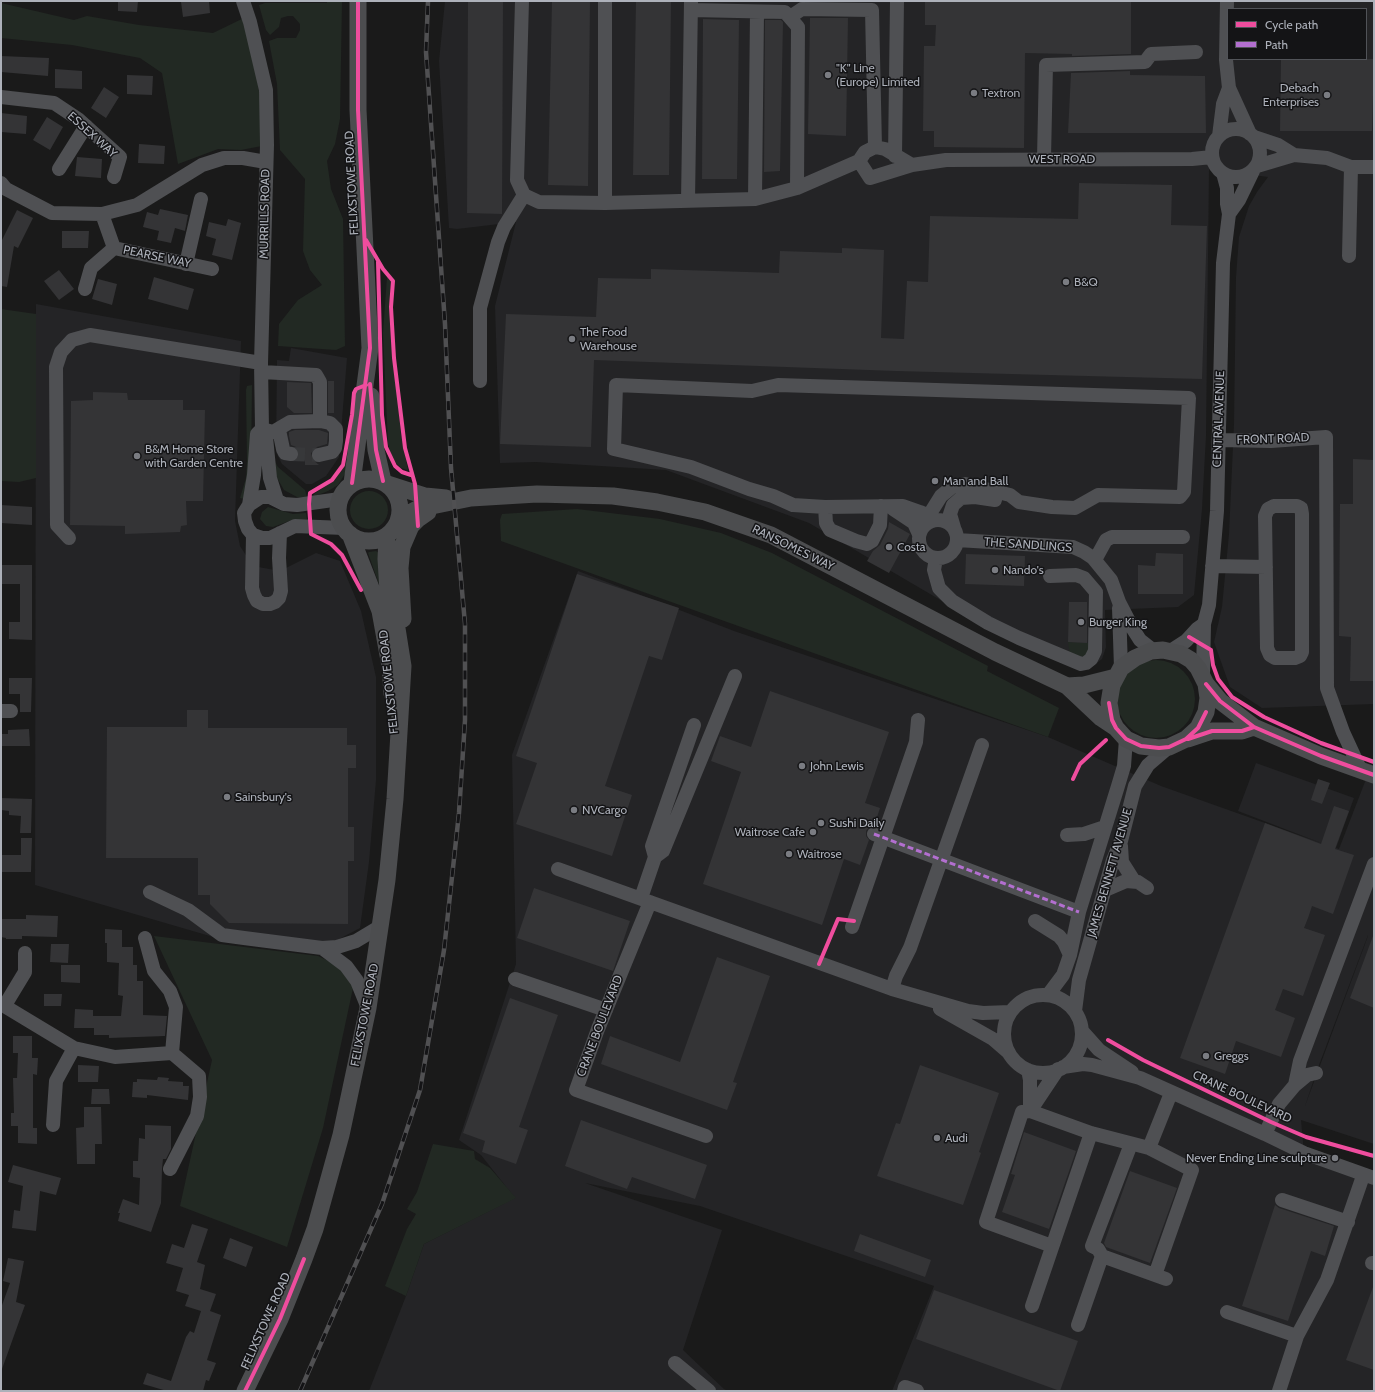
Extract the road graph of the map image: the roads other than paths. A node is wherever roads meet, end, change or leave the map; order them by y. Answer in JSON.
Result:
{"nodes":[{"id":1,"x":243,"y":1,"type":"edge"},
{"id":2,"x":358,"y":1,"type":"edge"},
{"id":3,"x":522,"y":1,"type":"edge"},
{"id":4,"x":605,"y":1,"type":"edge"},
{"id":5,"x":897,"y":1,"type":"edge"},
{"id":6,"x":1227,"y":1,"type":"edge"},
{"id":7,"x":691,"y":6,"type":"edge"},
{"id":8,"x":757,"y":12,"type":"junction"},
{"id":9,"x":790,"y":17,"type":"junction"},
{"id":10,"x":1196,"y":52,"type":"dead end"},
{"id":11,"x":1229,"y":88,"type":"junction"},
{"id":12,"x":1,"y":97,"type":"edge"},
{"id":13,"x":86,"y":126,"type":"junction"},
{"id":14,"x":1252,"y":135,"type":"junction"},
{"id":15,"x":1219,"y":136,"type":"junction"},
{"id":16,"x":875,"y":147,"type":"junction"},
{"id":17,"x":1294,"y":155,"type":"junction"},
{"id":18,"x":895,"y":156,"type":"junction"},
{"id":19,"x":1212,"y":157,"type":"junction"},
{"id":20,"x":1044,"y":158,"type":"junction"},
{"id":21,"x":859,"y":161,"type":"junction"},
{"id":22,"x":266,"y":162,"type":"junction"},
{"id":23,"x":912,"y":165,"type":"junction"},
{"id":24,"x":1351,"y":166,"type":"junction"},
{"id":25,"x":1374,"y":167,"type":"edge"},
{"id":26,"x":1255,"y":168,"type":"junction"},
{"id":27,"x":59,"y":169,"type":"dead end"},
{"id":28,"x":1223,"y":173,"type":"junction"},
{"id":29,"x":114,"y":177,"type":"dead end"},
{"id":30,"x":797,"y":188,"type":"junction"},
{"id":31,"x":3,"y":190,"type":"edge"},
{"id":32,"x":524,"y":195,"type":"junction"},
{"id":33,"x":201,"y":199,"type":"dead end"},
{"id":34,"x":755,"y":199,"type":"junction"},
{"id":35,"x":688,"y":201,"type":"junction"},
{"id":36,"x":605,"y":203,"type":"junction"},
{"id":37,"x":102,"y":214,"type":"junction"},
{"id":38,"x":1229,"y":214,"type":"junction"},
{"id":39,"x":114,"y":248,"type":"junction"},
{"id":40,"x":1349,"y":256,"type":"dead end"},
{"id":41,"x":186,"y":264,"type":"junction"},
{"id":42,"x":212,"y":269,"type":"dead end"},
{"id":43,"x":85,"y":289,"type":"dead end"},
{"id":44,"x":369,"y":364,"type":"junction"},
{"id":45,"x":262,"y":367,"type":"junction"},
{"id":46,"x":480,"y":381,"type":"dead end"},
{"id":47,"x":320,"y":421,"type":"junction"},
{"id":48,"x":262,"y":429,"type":"junction"},
{"id":49,"x":279,"y":430,"type":"junction"},
{"id":50,"x":1219,"y":440,"type":"junction"},
{"id":51,"x":291,"y":454,"type":"dead end"},
{"id":52,"x":319,"y":455,"type":"tunnel mouth"},
{"id":53,"x":352,"y":483,"type":"junction"},
{"id":54,"x":386,"y":483,"type":"junction"},
{"id":55,"x":471,"y":498,"type":"junction"},
{"id":56,"x":340,"y":499,"type":"junction"},
{"id":57,"x":277,"y":500,"type":"junction"},
{"id":58,"x":1019,"y":502,"type":"junction"},
{"id":59,"x":444,"y":503,"type":"junction"},
{"id":60,"x":249,"y":505,"type":"junction"},
{"id":61,"x":825,"y":507,"type":"junction"},
{"id":62,"x":885,"y":507,"type":"junction"},
{"id":63,"x":400,"y":518,"type":"junction"},
{"id":64,"x":928,"y":524,"type":"junction"},
{"id":65,"x":347,"y":531,"type":"junction"},
{"id":66,"x":280,"y":533,"type":"junction"},
{"id":67,"x":254,"y":535,"type":"junction"},
{"id":68,"x":387,"y":536,"type":"junction"},
{"id":69,"x":956,"y":536,"type":"junction"},
{"id":70,"x":1183,"y":537,"type":"dead end"},
{"id":71,"x":69,"y":538,"type":"dead end"},
{"id":72,"x":936,"y":558,"type":"junction"},
{"id":73,"x":1095,"y":560,"type":"junction"},
{"id":74,"x":1212,"y":566,"type":"junction"},
{"id":75,"x":1266,"y":567,"type":"junction"},
{"id":76,"x":1050,"y":576,"type":"dead end"},
{"id":77,"x":1119,"y":602,"type":"junction"},
{"id":78,"x":1204,"y":624,"type":"junction"},
{"id":79,"x":1162,"y":652,"type":"junction"},
{"id":80,"x":403,"y":666,"type":"junction"},
{"id":81,"x":1118,"y":672,"type":"junction"},
{"id":82,"x":735,"y":676,"type":"dead end"},
{"id":83,"x":1204,"y":680,"type":"junction"},
{"id":84,"x":1067,"y":686,"type":"junction"},
{"id":85,"x":918,"y":720,"type":"dead end"},
{"id":86,"x":694,"y":725,"type":"dead end"},
{"id":87,"x":1254,"y":727,"type":"junction"},
{"id":88,"x":1121,"y":734,"type":"junction"},
{"id":89,"x":1186,"y":740,"type":"junction"},
{"id":90,"x":982,"y":745,"type":"dead end"},
{"id":91,"x":1170,"y":747,"type":"junction"},
{"id":92,"x":398,"y":764,"type":"junction"},
{"id":93,"x":1368,"y":773,"type":"edge"},
{"id":94,"x":1105,"y":828,"type":"junction"},
{"id":95,"x":1067,"y":835,"type":"dead end"},
{"id":96,"x":878,"y":836,"type":"junction"},
{"id":97,"x":1121,"y":841,"type":"junction"},
{"id":98,"x":655,"y":857,"type":"junction"},
{"id":99,"x":941,"y":860,"type":"junction"},
{"id":100,"x":1374,"y":864,"type":"edge"},
{"id":101,"x":558,"y":869,"type":"dead end"},
{"id":102,"x":1134,"y":881,"type":"junction"},
{"id":103,"x":1147,"y":888,"type":"dead end"},
{"id":104,"x":1105,"y":890,"type":"junction"},
{"id":105,"x":150,"y":892,"type":"dead end"},
{"id":106,"x":645,"y":900,"type":"junction"},
{"id":107,"x":1079,"y":912,"type":"junction"},
{"id":108,"x":1035,"y":922,"type":"dead end"},
{"id":109,"x":381,"y":926,"type":"junction"},
{"id":110,"x":852,"y":927,"type":"dead end"},
{"id":111,"x":145,"y":938,"type":"dead end"},
{"id":112,"x":322,"y":948,"type":"junction"},
{"id":113,"x":25,"y":953,"type":"dead end"},
{"id":114,"x":1070,"y":955,"type":"junction"},
{"id":115,"x":515,"y":979,"type":"dead end"},
{"id":116,"x":892,"y":989,"type":"junction"},
{"id":117,"x":1048,"y":995,"type":"junction"},
{"id":118,"x":922,"y":999,"type":"junction"},
{"id":119,"x":3,"y":1005,"type":"edge"},
{"id":120,"x":368,"y":1008,"type":"junction"},
{"id":121,"x":606,"y":1010,"type":"junction"},
{"id":122,"x":1075,"y":1011,"type":"junction"},
{"id":123,"x":1010,"y":1012,"type":"junction"},
{"id":124,"x":1082,"y":1031,"type":"junction"},
{"id":125,"x":74,"y":1048,"type":"junction"},
{"id":126,"x":1008,"y":1052,"type":"junction"},
{"id":127,"x":172,"y":1053,"type":"junction"},
{"id":128,"x":1061,"y":1068,"type":"junction"},
{"id":129,"x":1028,"y":1070,"type":"junction"},
{"id":130,"x":1316,"y":1073,"type":"dead end"},
{"id":131,"x":1140,"y":1078,"type":"junction"},
{"id":132,"x":1295,"y":1085,"type":"junction"},
{"id":133,"x":1171,"y":1093,"type":"junction"},
{"id":134,"x":1030,"y":1111,"type":"junction"},
{"id":135,"x":53,"y":1125,"type":"dead end"},
{"id":136,"x":1091,"y":1133,"type":"junction"},
{"id":137,"x":1265,"y":1134,"type":"junction"},
{"id":138,"x":706,"y":1136,"type":"dead end"},
{"id":139,"x":1131,"y":1144,"type":"junction"},
{"id":140,"x":1149,"y":1148,"type":"junction"},
{"id":141,"x":170,"y":1169,"type":"dead end"},
{"id":142,"x":1369,"y":1177,"type":"edge"},
{"id":143,"x":1282,"y":1200,"type":"dead end"},
{"id":144,"x":1348,"y":1222,"type":"junction"},
{"id":145,"x":1052,"y":1246,"type":"junction"},
{"id":146,"x":1102,"y":1256,"type":"junction"},
{"id":147,"x":1032,"y":1306,"type":"dead end"},
{"id":148,"x":1227,"y":1312,"type":"dead end"},
{"id":149,"x":1078,"y":1325,"type":"dead end"},
{"id":150,"x":1297,"y":1336,"type":"junction"},
{"id":151,"x":675,"y":1363,"type":"dead end"},
{"id":152,"x":245,"y":1391,"type":"edge"},
{"id":153,"x":709,"y":1391,"type":"edge"},
{"id":154,"x":904,"y":1391,"type":"edge"},
{"id":155,"x":917,"y":1391,"type":"edge"},
{"id":156,"x":1279,"y":1391,"type":"edge"}],
"edges":[{"from":1,"to":22,"type":"street","name":"MURRILLS ROAD"},
{"from":2,"to":44,"type":"main road","name":"FELIXSTOWE ROAD"},
{"from":3,"to":32,"type":"street"},
{"from":4,"to":36,"type":"street"},
{"from":5,"to":18,"type":"street"},
{"from":6,"to":11,"type":"street","name":"CENTRAL AVENUE"},
{"from":7,"to":8,"type":"street"},
{"from":7,"to":35,"type":"street"},
{"from":8,"to":9,"type":"street"},
{"from":8,"to":34,"type":"street"},
{"from":9,"to":16,"type":"street"},
{"from":9,"to":30,"type":"street"},
{"from":10,"to":20,"type":"street"},
{"from":11,"to":14,"type":"street","name":"CENTRAL AVENUE"},
{"from":11,"to":15,"type":"street","name":"CENTRAL AVENUE"},
{"from":12,"to":13,"type":"street","name":"ESSEX WAY"},
{"from":13,"to":27,"type":"street"},
{"from":13,"to":29,"type":"street","name":"ESSEX WAY"},
{"from":14,"to":15,"type":"street"},
{"from":14,"to":17,"type":"street"},
{"from":14,"to":26,"type":"street","name":"CENTRAL AVENUE"},
{"from":15,"to":19,"type":"street","name":"CENTRAL AVENUE"},
{"from":16,"to":18,"type":"street"},
{"from":16,"to":21,"type":"street"},
{"from":17,"to":24,"type":"street"},
{"from":17,"to":26,"type":"street"},
{"from":18,"to":23,"type":"street"},
{"from":19,"to":20,"type":"street","name":"WEST ROAD"},
{"from":19,"to":28,"type":"street","name":"CENTRAL AVENUE"},
{"from":20,"to":23,"type":"street","name":"WEST ROAD"},
{"from":21,"to":23,"type":"street","name":"WEST ROAD"},
{"from":21,"to":30,"type":"street"},
{"from":22,"to":37,"type":"street"},
{"from":22,"to":45,"type":"street","name":"MURRILLS ROAD"},
{"from":24,"to":25,"type":"street"},
{"from":24,"to":40,"type":"street"},
{"from":26,"to":28,"type":"street"},
{"from":26,"to":38,"type":"street","name":"CENTRAL AVENUE"},
{"from":28,"to":38,"type":"street","name":"CENTRAL AVENUE"},
{"from":30,"to":34,"type":"street"},
{"from":31,"to":37,"type":"street"},
{"from":32,"to":36,"type":"street"},
{"from":32,"to":46,"type":"street"},
{"from":33,"to":41,"type":"street"},
{"from":34,"to":35,"type":"street"},
{"from":35,"to":36,"type":"street"},
{"from":37,"to":39,"type":"street","name":"PEARSE WAY"},
{"from":38,"to":50,"type":"street","name":"CENTRAL AVENUE"},
{"from":39,"to":41,"type":"street","name":"PEARSE WAY"},
{"from":39,"to":43,"type":"street"},
{"from":41,"to":42,"type":"street","name":"PEARSE WAY"},
{"from":44,"to":53,"type":"main road","name":"FELIXSTOWE ROAD"},
{"from":44,"to":54,"type":"main road","name":"FELIXSTOWE ROAD"},
{"from":45,"to":47,"type":"street"},
{"from":45,"to":48,"type":"street","name":"MURRILLS ROAD"},
{"from":45,"to":71,"type":"street"},
{"from":47,"to":49,"type":"street"},
{"from":47,"to":52,"type":"street"},
{"from":48,"to":49,"type":"street"},
{"from":48,"to":57,"type":"street","name":"MURRILLS ROAD"},
{"from":48,"to":60,"type":"street","name":"MURRILLS ROAD"},
{"from":49,"to":51,"type":"street"},
{"from":50,"to":74,"type":"street","name":"CENTRAL AVENUE"},
{"from":50,"to":93,"type":"street","name":"FRONT ROAD"},
{"from":53,"to":54,"type":"main road"},
{"from":53,"to":56,"type":"main road"},
{"from":54,"to":55,"type":"main road","name":"RANSOMES WAY"},
{"from":54,"to":63,"type":"main road"},
{"from":55,"to":59,"type":"main road","name":"RANSOMES WAY"},
{"from":55,"to":84,"type":"main road","name":"RANSOMES WAY"},
{"from":56,"to":57,"type":"street"},
{"from":56,"to":65,"type":"main road"},
{"from":57,"to":60,"type":"street"},
{"from":58,"to":61,"type":"street"},
{"from":58,"to":64,"type":"street"},
{"from":58,"to":69,"type":"street"},
{"from":59,"to":63,"type":"main road","name":"RANSOMES WAY"},
{"from":59,"to":80,"type":"main road"},
{"from":60,"to":67,"type":"street","name":"MURRILLS ROAD"},
{"from":61,"to":62,"type":"street"},
{"from":61,"to":62,"type":"street"},
{"from":62,"to":64,"type":"street"},
{"from":62,"to":64,"type":"street"},
{"from":63,"to":68,"type":"main road"},
{"from":64,"to":69,"type":"street"},
{"from":64,"to":72,"type":"street"},
{"from":65,"to":66,"type":"street"},
{"from":65,"to":68,"type":"main road"},
{"from":65,"to":92,"type":"main road","name":"FELIXSTOWE ROAD"},
{"from":66,"to":67,"type":"street"},
{"from":66,"to":67,"type":"street"},
{"from":68,"to":80,"type":"main road","name":"FELIXSTOWE ROAD"},
{"from":69,"to":72,"type":"street"},
{"from":69,"to":73,"type":"street","name":"THE SANDLINGS"},
{"from":70,"to":73,"type":"street"},
{"from":72,"to":76,"type":"street"},
{"from":73,"to":77,"type":"street","name":"THE SANDLINGS"},
{"from":74,"to":75,"type":"street"},
{"from":74,"to":78,"type":"street","name":"CENTRAL AVENUE"},
{"from":75,"to":75,"type":"street"},
{"from":77,"to":79,"type":"street"},
{"from":77,"to":81,"type":"street"},
{"from":78,"to":79,"type":"street"},
{"from":78,"to":83,"type":"street","name":"CENTRAL AVENUE"},
{"from":79,"to":81,"type":"main road"},
{"from":79,"to":83,"type":"main road"},
{"from":80,"to":92,"type":"main road","name":"FELIXSTOWE ROAD"},
{"from":81,"to":84,"type":"main road","name":"RANSOMES WAY"},
{"from":81,"to":88,"type":"main road"},
{"from":82,"to":98,"type":"street"},
{"from":83,"to":87,"type":"main road"},
{"from":83,"to":89,"type":"main road"},
{"from":84,"to":88,"type":"main road","name":"RANSOMES WAY"},
{"from":85,"to":96,"type":"street"},
{"from":86,"to":98,"type":"street"},
{"from":87,"to":89,"type":"main road"},
{"from":87,"to":93,"type":"main road"},
{"from":88,"to":91,"type":"main road"},
{"from":88,"to":94,"type":"street","name":"JAMES BENNETT AVENUE"},
{"from":89,"to":91,"type":"main road"},
{"from":90,"to":99,"type":"street"},
{"from":91,"to":97,"type":"street","name":"JAMES BENNETT AVENUE"},
{"from":92,"to":109,"type":"main road","name":"FELIXSTOWE ROAD"},
{"from":94,"to":95,"type":"street"},
{"from":94,"to":107,"type":"street","name":"JAMES BENNETT AVENUE"},
{"from":96,"to":99,"type":"street"},
{"from":96,"to":110,"type":"street"},
{"from":97,"to":102,"type":"street"},
{"from":97,"to":104,"type":"street","name":"JAMES BENNETT AVENUE"},
{"from":98,"to":106,"type":"street","name":"CRANE BOULEVARD"},
{"from":99,"to":107,"type":"street"},
{"from":99,"to":116,"type":"street"},
{"from":100,"to":132,"type":"street"},
{"from":101,"to":106,"type":"street"},
{"from":102,"to":103,"type":"street"},
{"from":102,"to":104,"type":"street"},
{"from":104,"to":122,"type":"street","name":"JAMES BENNETT AVENUE"},
{"from":105,"to":112,"type":"street"},
{"from":106,"to":116,"type":"street"},
{"from":106,"to":121,"type":"street","name":"CRANE BOULEVARD"},
{"from":107,"to":114,"type":"street","name":"JAMES BENNETT AVENUE"},
{"from":108,"to":114,"type":"street"},
{"from":109,"to":112,"type":"street"},
{"from":109,"to":120,"type":"main road","name":"FELIXSTOWE ROAD"},
{"from":111,"to":127,"type":"street"},
{"from":112,"to":120,"type":"street"},
{"from":113,"to":119,"type":"street"},
{"from":114,"to":117,"type":"street","name":"JAMES BENNETT AVENUE"},
{"from":115,"to":121,"type":"street"},
{"from":116,"to":118,"type":"street"},
{"from":117,"to":122,"type":"street"},
{"from":117,"to":123,"type":"street"},
{"from":118,"to":123,"type":"street"},
{"from":118,"to":126,"type":"street"},
{"from":119,"to":125,"type":"street"},
{"from":120,"to":152,"type":"main road","name":"FELIXSTOWE ROAD"},
{"from":121,"to":138,"type":"street","name":"CRANE BOULEVARD"},
{"from":122,"to":124,"type":"street"},
{"from":123,"to":126,"type":"street"},
{"from":124,"to":128,"type":"street"},
{"from":124,"to":131,"type":"street","name":"CRANE BOULEVARD"},
{"from":125,"to":127,"type":"street"},
{"from":125,"to":135,"type":"street"},
{"from":126,"to":129,"type":"street"},
{"from":127,"to":141,"type":"street"},
{"from":128,"to":129,"type":"street"},
{"from":128,"to":131,"type":"street","name":"CRANE BOULEVARD"},
{"from":128,"to":134,"type":"street"},
{"from":129,"to":134,"type":"street"},
{"from":130,"to":132,"type":"street"},
{"from":131,"to":133,"type":"street","name":"CRANE BOULEVARD"},
{"from":132,"to":137,"type":"street"},
{"from":133,"to":137,"type":"street","name":"CRANE BOULEVARD"},
{"from":133,"to":140,"type":"street"},
{"from":134,"to":136,"type":"street"},
{"from":134,"to":145,"type":"street"},
{"from":136,"to":139,"type":"street"},
{"from":136,"to":145,"type":"street"},
{"from":137,"to":142,"type":"street","name":"CRANE BOULEVARD"},
{"from":139,"to":140,"type":"street"},
{"from":139,"to":146,"type":"street"},
{"from":140,"to":146,"type":"street"},
{"from":142,"to":144,"type":"street"},
{"from":143,"to":144,"type":"street"},
{"from":144,"to":150,"type":"street"},
{"from":145,"to":147,"type":"street"},
{"from":146,"to":149,"type":"street"},
{"from":148,"to":150,"type":"street"},
{"from":150,"to":156,"type":"street"},
{"from":151,"to":153,"type":"street"},
{"from":154,"to":155,"type":"street"}]}
